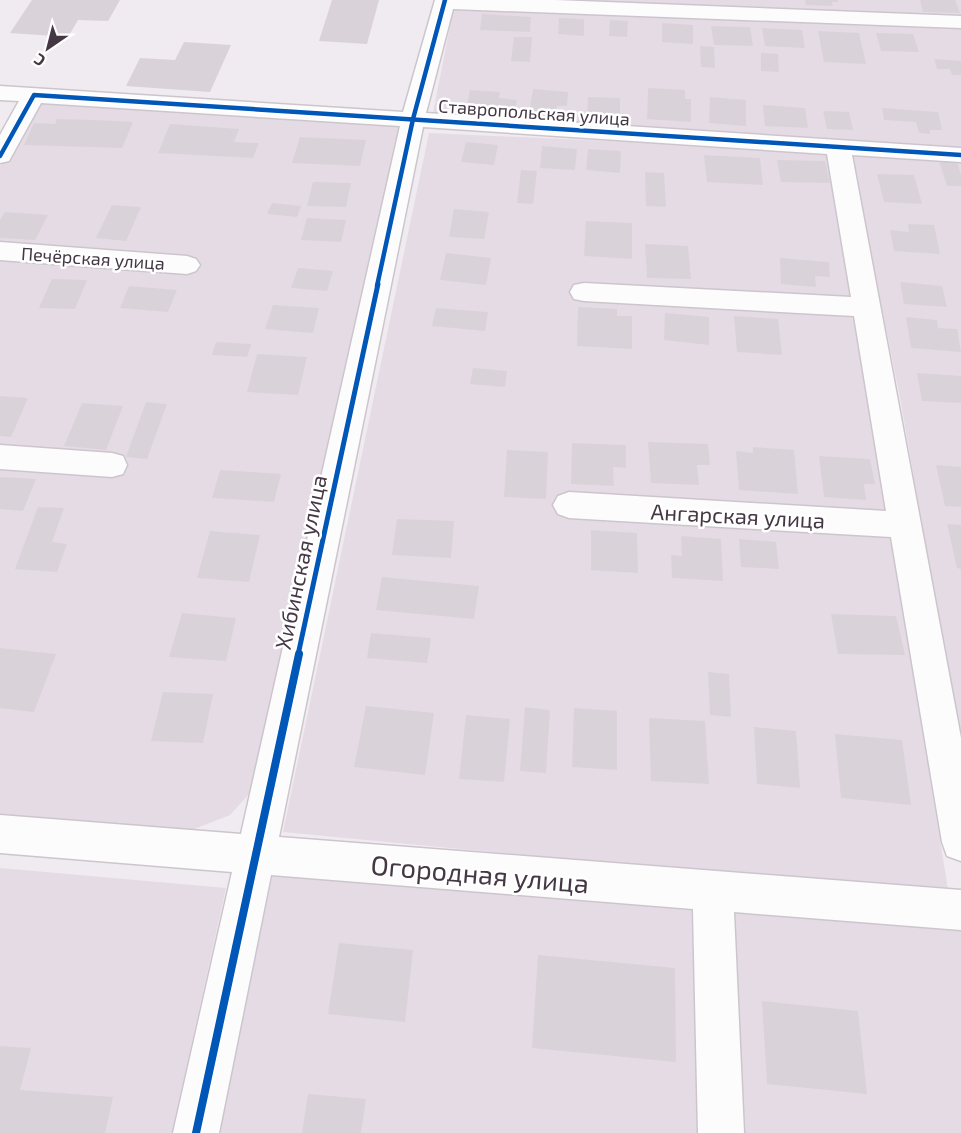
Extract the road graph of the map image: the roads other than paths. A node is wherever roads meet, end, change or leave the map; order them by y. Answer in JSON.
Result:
{"nodes":[{"id":1,"x":445,"y":1,"type":"edge"},
{"id":2,"x":961,"y":22,"type":"edge"},
{"id":3,"x":0,"y":93,"type":"edge"},
{"id":4,"x":34,"y":95,"type":"junction"},
{"id":5,"x":412,"y":119,"type":"junction"},
{"id":6,"x":838,"y":147,"type":"junction"},
{"id":7,"x":961,"y":155,"type":"edge"},
{"id":8,"x":0,"y":156,"type":"edge"},
{"id":9,"x":0,"y":251,"type":"edge"},
{"id":10,"x":187,"y":265,"type":"dead end"},
{"id":11,"x":584,"y":292,"type":"dead end"},
{"id":12,"x":867,"y":307,"type":"junction"},
{"id":13,"x":0,"y":457,"type":"edge"},
{"id":14,"x":112,"y":465,"type":"dead end"},
{"id":15,"x":569,"y":505,"type":"dead end"},
{"id":16,"x":906,"y":525,"type":"junction"},
{"id":17,"x":0,"y":834,"type":"edge"},
{"id":18,"x":961,"y":842,"type":"edge"},
{"id":19,"x":256,"y":855,"type":"junction"},
{"id":20,"x":713,"y":892,"type":"junction"},
{"id":21,"x":961,"y":910,"type":"edge"},
{"id":22,"x":196,"y":1133,"type":"edge"},
{"id":23,"x":721,"y":1133,"type":"edge"}],
"edges":[{"from":1,"to":2,"type":"street"},
{"from":1,"to":5,"type":"street","name":"Хибинская улица"},
{"from":3,"to":4,"type":"street","name":"Ставропольская улица"},
{"from":4,"to":5,"type":"street","name":"Ставропольская улица"},
{"from":4,"to":8,"type":"street"},
{"from":5,"to":6,"type":"street","name":"Ставропольская улица"},
{"from":5,"to":19,"type":"street","name":"Хибинская улица"},
{"from":6,"to":7,"type":"street","name":"Ставропольская улица"},
{"from":6,"to":12,"type":"street"},
{"from":9,"to":10,"type":"street","name":"Печёрская улица"},
{"from":11,"to":12,"type":"street"},
{"from":12,"to":16,"type":"street"},
{"from":13,"to":14,"type":"street"},
{"from":15,"to":16,"type":"street","name":"Ангарская улица"},
{"from":16,"to":18,"type":"street"},
{"from":17,"to":19,"type":"street","name":"Огородная улица"},
{"from":19,"to":20,"type":"street","name":"Огородная улица"},
{"from":19,"to":22,"type":"street","name":"Хибинская улица"},
{"from":20,"to":21,"type":"street","name":"Огородная улица"},
{"from":20,"to":23,"type":"street"}]}
